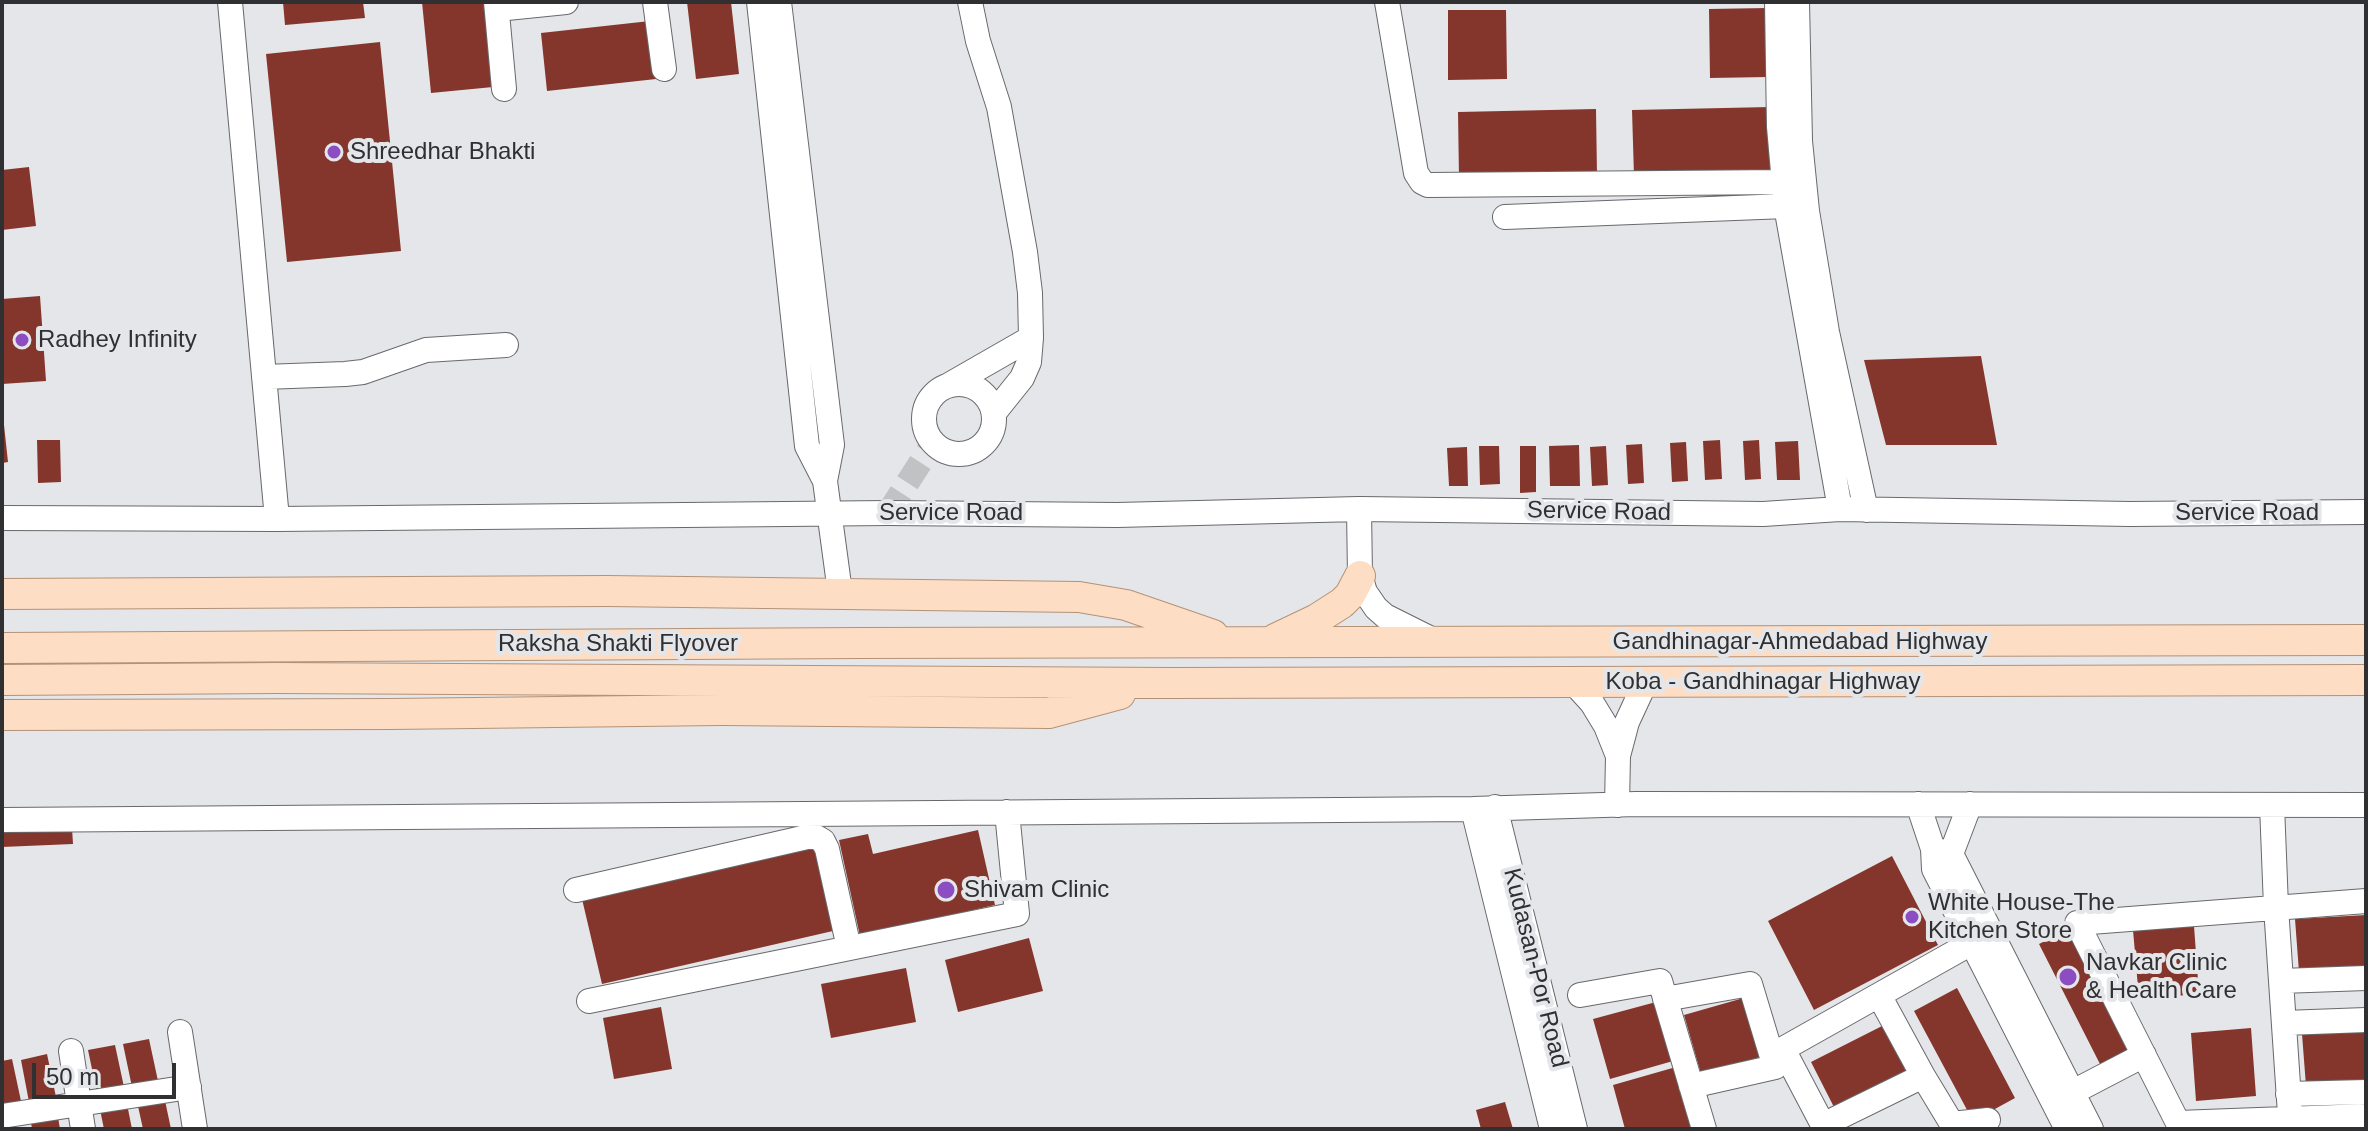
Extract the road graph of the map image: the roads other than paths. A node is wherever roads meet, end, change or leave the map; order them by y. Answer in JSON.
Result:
{"nodes":[{"id":1,"x":230,"y":2,"type":"edge"},
{"id":2,"x":566,"y":2,"type":"edge"},
{"id":3,"x":655,"y":2,"type":"edge"},
{"id":4,"x":759,"y":2,"type":"edge"},
{"id":5,"x":779,"y":2,"type":"edge"},
{"id":6,"x":970,"y":2,"type":"edge"},
{"id":7,"x":1387,"y":2,"type":"edge"},
{"id":8,"x":1777,"y":2,"type":"edge"},
{"id":9,"x":1797,"y":2,"type":"edge"},
{"id":10,"x":496,"y":5,"type":"edge"},
{"id":11,"x":664,"y":69,"type":"dead end"},
{"id":12,"x":504,"y":89,"type":"dead end"},
{"id":13,"x":1785,"y":194,"type":"junction"},
{"id":14,"x":1505,"y":217,"type":"dead end"},
{"id":15,"x":1817,"y":333,"type":"junction"},
{"id":16,"x":1031,"y":338,"type":"junction"},
{"id":17,"x":506,"y":345,"type":"dead end"},
{"id":18,"x":264,"y":377,"type":"junction"},
{"id":19,"x":949,"y":385,"type":"junction"},
{"id":20,"x":994,"y":413,"type":"junction"},
{"id":21,"x":825,"y":481,"type":"junction"},
{"id":22,"x":1359,"y":509,"type":"junction"},
{"id":23,"x":1840,"y":509,"type":"junction"},
{"id":24,"x":1866,"y":510,"type":"junction"},
{"id":25,"x":2366,"y":512,"type":"edge"},
{"id":26,"x":831,"y":513,"type":"junction"},
{"id":27,"x":2,"y":518,"type":"edge"},
{"id":28,"x":277,"y":519,"type":"junction"},
{"id":29,"x":1360,"y":576,"type":"junction"},
{"id":30,"x":840,"y":592,"type":"junction"},
{"id":31,"x":2,"y":594,"type":"edge"},
{"id":32,"x":2366,"y":640,"type":"edge"},
{"id":33,"x":1234,"y":643,"type":"junction"},
{"id":34,"x":1266,"y":643,"type":"junction"},
{"id":35,"x":1439,"y":643,"type":"junction"},
{"id":36,"x":2,"y":648,"type":"edge"},
{"id":37,"x":2,"y":680,"type":"edge"},
{"id":38,"x":2366,"y":680,"type":"edge"},
{"id":39,"x":1646,"y":681,"type":"junction"},
{"id":40,"x":1573,"y":682,"type":"junction"},
{"id":41,"x":1161,"y":683,"type":"junction"},
{"id":42,"x":2,"y":715,"type":"edge"},
{"id":43,"x":1618,"y":756,"type":"junction"},
{"id":44,"x":1918,"y":804,"type":"junction"},
{"id":45,"x":1970,"y":804,"type":"junction"},
{"id":46,"x":1617,"y":805,"type":"junction"},
{"id":47,"x":2272,"y":805,"type":"junction"},
{"id":48,"x":2366,"y":805,"type":"edge"},
{"id":49,"x":1484,"y":808,"type":"junction"},
{"id":50,"x":1007,"y":812,"type":"junction"},
{"id":51,"x":2,"y":820,"type":"edge"},
{"id":52,"x":1942,"y":851,"type":"junction"},
{"id":53,"x":576,"y":890,"type":"dead end"},
{"id":54,"x":2366,"y":901,"type":"edge"},
{"id":55,"x":2276,"y":907,"type":"junction"},
{"id":56,"x":1981,"y":937,"type":"junction"},
{"id":57,"x":849,"y":948,"type":"junction"},
{"id":58,"x":2366,"y":978,"type":"edge"},
{"id":59,"x":2281,"y":981,"type":"junction"},
{"id":60,"x":1528,"y":984,"type":"junction"},
{"id":61,"x":1580,"y":995,"type":"dead end"},
{"id":62,"x":1880,"y":997,"type":"junction"},
{"id":63,"x":1665,"y":999,"type":"junction"},
{"id":64,"x":589,"y":1001,"type":"dead end"},
{"id":65,"x":2366,"y":1020,"type":"edge"},
{"id":66,"x":2284,"y":1023,"type":"junction"},
{"id":67,"x":180,"y":1032,"type":"dead end"},
{"id":68,"x":71,"y":1051,"type":"dead end"},
{"id":69,"x":2144,"y":1055,"type":"junction"},
{"id":70,"x":1923,"y":1076,"type":"junction"},
{"id":71,"x":1691,"y":1086,"type":"junction"},
{"id":72,"x":189,"y":1087,"type":"junction"},
{"id":73,"x":2073,"y":1092,"type":"junction"},
{"id":74,"x":2366,"y":1092,"type":"edge"},
{"id":75,"x":79,"y":1104,"type":"junction"},
{"id":76,"x":2290,"y":1113,"type":"edge"},
{"id":77,"x":2,"y":1116,"type":"edge"},
{"id":78,"x":2366,"y":1116,"type":"edge"},
{"id":79,"x":1988,"y":1120,"type":"dead end"},
{"id":80,"x":2179,"y":1126,"type":"edge"},
{"id":81,"x":83,"y":1129,"type":"edge"},
{"id":82,"x":195,"y":1129,"type":"edge"},
{"id":83,"x":1552,"y":1129,"type":"edge"},
{"id":84,"x":1575,"y":1129,"type":"edge"},
{"id":85,"x":1704,"y":1129,"type":"edge"},
{"id":86,"x":2067,"y":1129,"type":"edge"},
{"id":87,"x":2091,"y":1129,"type":"edge"}],
"edges":[{"from":1,"to":18,"type":"street"},
{"from":2,"to":10,"type":"street"},
{"from":3,"to":11,"type":"street"},
{"from":4,"to":21,"type":"street"},
{"from":5,"to":21,"type":"street"},
{"from":6,"to":16,"type":"street"},
{"from":7,"to":13,"type":"street"},
{"from":8,"to":13,"type":"street"},
{"from":9,"to":15,"type":"street"},
{"from":10,"to":12,"type":"street"},
{"from":13,"to":14,"type":"street"},
{"from":13,"to":15,"type":"street"},
{"from":15,"to":23,"type":"street"},
{"from":15,"to":24,"type":"street"},
{"from":16,"to":19,"type":"street"},
{"from":16,"to":20,"type":"street"},
{"from":17,"to":18,"type":"street"},
{"from":18,"to":28,"type":"street"},
{"from":19,"to":20,"type":"street"},
{"from":19,"to":20,"type":"street"},
{"from":21,"to":26,"type":"street"},
{"from":22,"to":23,"type":"street","name":"Service Road"},
{"from":22,"to":26,"type":"street","name":"Service Road"},
{"from":22,"to":29,"type":"street"},
{"from":23,"to":24,"type":"street","name":"Service Road"},
{"from":24,"to":25,"type":"street","name":"Service Road"},
{"from":26,"to":28,"type":"street","name":"Service Road"},
{"from":26,"to":30,"type":"street"},
{"from":27,"to":28,"type":"street","name":"Service Road"},
{"from":29,"to":34,"type":"main road"},
{"from":29,"to":35,"type":"street"},
{"from":30,"to":31,"type":"main road"},
{"from":30,"to":33,"type":"main road"},
{"from":32,"to":35,"type":"main road","name":"Gandhinagar-Ahmedabad Highway"},
{"from":33,"to":34,"type":"main road","name":"Gandhinagar-Ahmedabad Highway"},
{"from":33,"to":36,"type":"main road","name":"Raksha Shakti Flyover"},
{"from":34,"to":35,"type":"main road","name":"Gandhinagar-Ahmedabad Highway"},
{"from":37,"to":41,"type":"main road","name":"Raksha Shakti Flyover"},
{"from":38,"to":39,"type":"main road","name":"Koba - Gandhinagar Highway"},
{"from":39,"to":40,"type":"main road","name":"Koba - Gandhinagar Highway"},
{"from":39,"to":43,"type":"street"},
{"from":40,"to":41,"type":"main road","name":"Koba - Gandhinagar Highway"},
{"from":40,"to":43,"type":"street"},
{"from":41,"to":42,"type":"main road"},
{"from":43,"to":46,"type":"street"},
{"from":44,"to":45,"type":"street"},
{"from":44,"to":46,"type":"street"},
{"from":44,"to":52,"type":"street"},
{"from":45,"to":47,"type":"street"},
{"from":45,"to":52,"type":"street"},
{"from":46,"to":49,"type":"street"},
{"from":47,"to":48,"type":"street"},
{"from":47,"to":55,"type":"street"},
{"from":49,"to":50,"type":"street"},
{"from":49,"to":60,"type":"street","name":"Kudasan-Por Road"},
{"from":50,"to":51,"type":"street"},
{"from":50,"to":57,"type":"street"},
{"from":52,"to":56,"type":"street"},
{"from":53,"to":57,"type":"street"},
{"from":54,"to":55,"type":"street"},
{"from":55,"to":59,"type":"street"},
{"from":55,"to":69,"type":"street"},
{"from":56,"to":62,"type":"street"},
{"from":56,"to":73,"type":"street"},
{"from":56,"to":86,"type":"street"},
{"from":57,"to":64,"type":"street"},
{"from":58,"to":59,"type":"street"},
{"from":59,"to":66,"type":"street"},
{"from":60,"to":83,"type":"street","name":"Kudasan-Por Road"},
{"from":60,"to":84,"type":"street","name":"Kudasan-Por Road"},
{"from":61,"to":63,"type":"street"},
{"from":62,"to":70,"type":"street"},
{"from":62,"to":70,"type":"street"},
{"from":63,"to":71,"type":"street"},
{"from":63,"to":71,"type":"street"},
{"from":65,"to":66,"type":"street"},
{"from":66,"to":76,"type":"street"},
{"from":67,"to":72,"type":"street"},
{"from":68,"to":75,"type":"street"},
{"from":69,"to":73,"type":"street"},
{"from":69,"to":80,"type":"street"},
{"from":70,"to":79,"type":"street"},
{"from":71,"to":85,"type":"street"},
{"from":72,"to":75,"type":"street"},
{"from":72,"to":82,"type":"street"},
{"from":73,"to":87,"type":"street"},
{"from":74,"to":76,"type":"street"},
{"from":75,"to":77,"type":"street"},
{"from":75,"to":81,"type":"street"},
{"from":76,"to":78,"type":"street"},
{"from":76,"to":80,"type":"street"}]}
